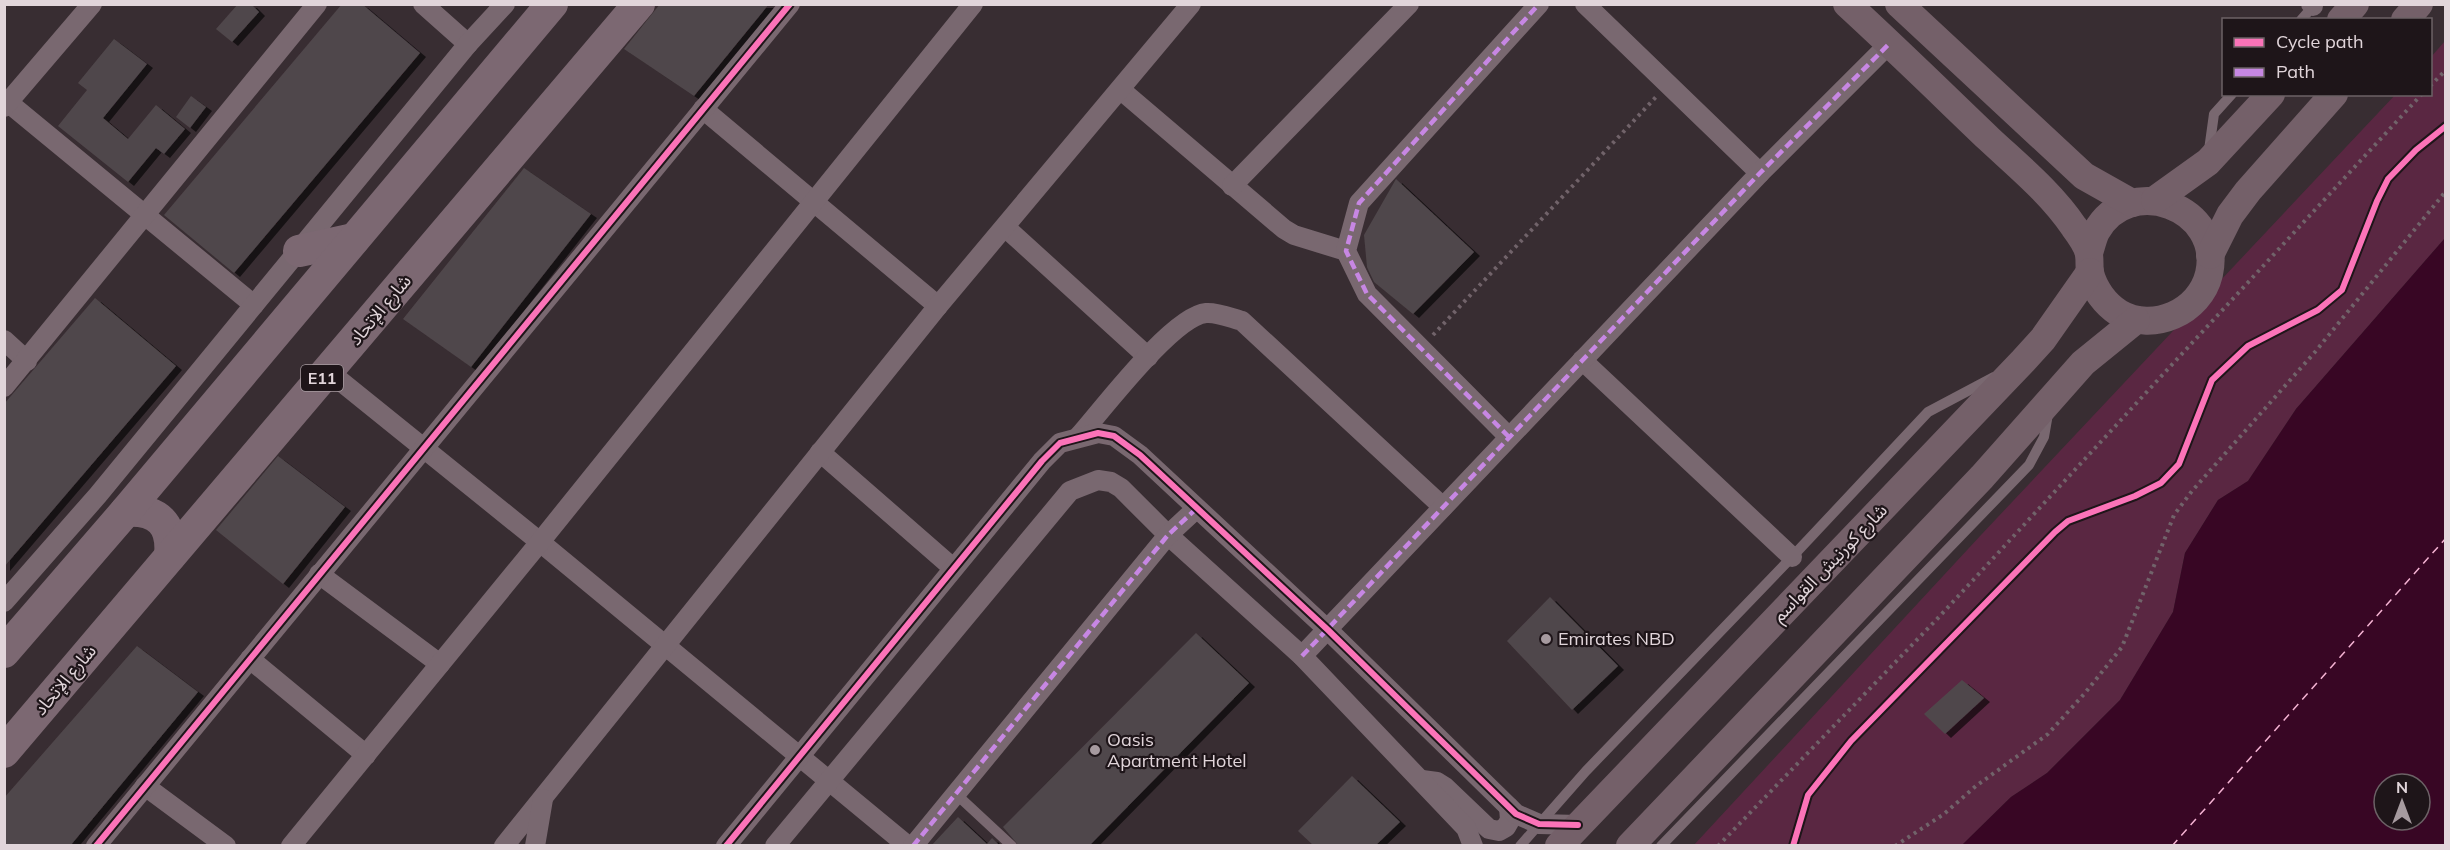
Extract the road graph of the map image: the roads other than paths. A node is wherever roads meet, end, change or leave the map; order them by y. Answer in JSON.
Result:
{"nodes":[{"id":1,"x":92,"y":4,"type":"edge"},
{"id":2,"x":317,"y":4,"type":"edge"},
{"id":3,"x":423,"y":4,"type":"edge"},
{"id":4,"x":505,"y":4,"type":"edge"},
{"id":5,"x":552,"y":4,"type":"edge"},
{"id":6,"x":639,"y":4,"type":"edge"},
{"id":7,"x":790,"y":4,"type":"edge"},
{"id":8,"x":974,"y":4,"type":"edge"},
{"id":9,"x":1191,"y":4,"type":"edge"},
{"id":10,"x":1409,"y":4,"type":"edge"},
{"id":11,"x":1539,"y":4,"type":"edge"},
{"id":12,"x":1585,"y":4,"type":"edge"},
{"id":13,"x":1847,"y":4,"type":"edge"},
{"id":14,"x":2355,"y":4,"type":"edge"},
{"id":15,"x":2419,"y":4,"type":"edge"},
{"id":16,"x":1912,"y":8,"type":"edge"},
{"id":17,"x":2343,"y":18,"type":"edge"},
{"id":18,"x":2407,"y":18,"type":"edge"},
{"id":19,"x":468,"y":44,"type":"junction"},
{"id":20,"x":1890,"y":44,"type":"junction"},
{"id":21,"x":1121,"y":90,"type":"junction"},
{"id":22,"x":2230,"y":96,"type":"edge"},
{"id":23,"x":2269,"y":96,"type":"edge"},
{"id":24,"x":2332,"y":96,"type":"edge"},
{"id":25,"x":6,"y":103,"type":"edge"},
{"id":26,"x":703,"y":109,"type":"junction"},
{"id":27,"x":2208,"y":162,"type":"junction"},
{"id":28,"x":1760,"y":173,"type":"junction"},
{"id":29,"x":1232,"y":186,"type":"junction"},
{"id":30,"x":815,"y":201,"type":"junction"},
{"id":31,"x":2144,"y":201,"type":"junction"},
{"id":32,"x":146,"y":214,"type":"junction"},
{"id":33,"x":1005,"y":227,"type":"junction"},
{"id":34,"x":354,"y":239,"type":"junction"},
{"id":35,"x":298,"y":251,"type":"junction"},
{"id":36,"x":1346,"y":251,"type":"junction"},
{"id":37,"x":2210,"y":255,"type":"junction"},
{"id":38,"x":2090,"y":263,"type":"junction"},
{"id":39,"x":254,"y":305,"type":"junction"},
{"id":40,"x":938,"y":306,"type":"junction"},
{"id":41,"x":2136,"y":320,"type":"junction"},
{"id":42,"x":4,"y":340,"type":"edge"},
{"id":43,"x":1148,"y":357,"type":"junction"},
{"id":44,"x":1582,"y":360,"type":"junction"},
{"id":45,"x":27,"y":361,"type":"junction"},
{"id":46,"x":2023,"y":361,"type":"junction"},
{"id":47,"x":328,"y":371,"type":"junction"},
{"id":48,"x":4,"y":387,"type":"edge"},
{"id":49,"x":2050,"y":401,"type":"junction"},
{"id":50,"x":1079,"y":436,"type":"junction"},
{"id":51,"x":1509,"y":437,"type":"junction"},
{"id":52,"x":424,"y":448,"type":"junction"},
{"id":53,"x":820,"y":452,"type":"junction"},
{"id":54,"x":1443,"y":507,"type":"junction"},
{"id":55,"x":1196,"y":508,"type":"junction"},
{"id":56,"x":126,"y":511,"type":"junction"},
{"id":57,"x":1168,"y":535,"type":"junction"},
{"id":58,"x":540,"y":542,"type":"junction"},
{"id":59,"x":170,"y":556,"type":"junction"},
{"id":60,"x":1792,"y":557,"type":"junction"},
{"id":61,"x":953,"y":568,"type":"junction"},
{"id":62,"x":320,"y":574,"type":"junction"},
{"id":63,"x":4,"y":602,"type":"edge"},
{"id":64,"x":1328,"y":630,"type":"junction"},
{"id":65,"x":665,"y":646,"type":"junction"},
{"id":66,"x":4,"y":652,"type":"edge"},
{"id":67,"x":1302,"y":656,"type":"junction"},
{"id":68,"x":250,"y":659,"type":"junction"},
{"id":69,"x":440,"y":664,"type":"junction"},
{"id":70,"x":4,"y":752,"type":"edge"},
{"id":71,"x":366,"y":755,"type":"junction"},
{"id":72,"x":800,"y":757,"type":"junction"},
{"id":73,"x":831,"y":780,"type":"junction"},
{"id":74,"x":1420,"y":780,"type":"junction"},
{"id":75,"x":145,"y":786,"type":"junction"},
{"id":76,"x":956,"y":794,"type":"junction"},
{"id":77,"x":544,"y":796,"type":"junction"},
{"id":78,"x":1509,"y":807,"type":"junction"},
{"id":79,"x":1539,"y":824,"type":"junction"},
{"id":80,"x":1578,"y":825,"type":"junction"},
{"id":81,"x":96,"y":846,"type":"edge"},
{"id":82,"x":226,"y":846,"type":"edge"},
{"id":83,"x":291,"y":846,"type":"edge"},
{"id":84,"x":504,"y":846,"type":"edge"},
{"id":85,"x":535,"y":846,"type":"edge"},
{"id":86,"x":726,"y":846,"type":"edge"},
{"id":87,"x":775,"y":846,"type":"edge"},
{"id":88,"x":908,"y":846,"type":"edge"},
{"id":89,"x":913,"y":846,"type":"edge"},
{"id":90,"x":1012,"y":846,"type":"edge"},
{"id":91,"x":1473,"y":846,"type":"edge"},
{"id":92,"x":1520,"y":846,"type":"edge"},
{"id":93,"x":1558,"y":846,"type":"edge"},
{"id":94,"x":1630,"y":846,"type":"edge"},
{"id":95,"x":1661,"y":846,"type":"edge"}],
"edges":[{"from":1,"to":25,"type":"street"},
{"from":2,"to":32,"type":"street"},
{"from":3,"to":19,"type":"street"},
{"from":4,"to":19,"type":"street"},
{"from":5,"to":34,"type":"main road"},
{"from":6,"to":47,"type":"main road","name":"شارع الإتحاد","number":"E11"},
{"from":7,"to":26,"type":"street"},
{"from":8,"to":30,"type":"street"},
{"from":9,"to":21,"type":"street"},
{"from":10,"to":29,"type":"street"},
{"from":11,"to":36,"type":"street"},
{"from":12,"to":28,"type":"street"},
{"from":13,"to":20,"type":"main road"},
{"from":14,"to":17,"type":"main road"},
{"from":15,"to":18,"type":"main road"},
{"from":16,"to":31,"type":"main road"},
{"from":19,"to":35,"type":"street"},
{"from":20,"to":28,"type":"street"},
{"from":20,"to":38,"type":"main road"},
{"from":21,"to":29,"type":"street"},
{"from":21,"to":33,"type":"street"},
{"from":22,"to":27,"type":"lane"},
{"from":23,"to":27,"type":"main road"},
{"from":24,"to":37,"type":"main road"},
{"from":25,"to":32,"type":"street"},
{"from":26,"to":30,"type":"street"},
{"from":26,"to":52,"type":"street"},
{"from":27,"to":31,"type":"main road"},
{"from":28,"to":44,"type":"street"},
{"from":29,"to":36,"type":"street"},
{"from":30,"to":40,"type":"street"},
{"from":30,"to":58,"type":"street"},
{"from":31,"to":37,"type":"main road"},
{"from":31,"to":38,"type":"main road"},
{"from":32,"to":39,"type":"street"},
{"from":32,"to":45,"type":"street"},
{"from":33,"to":40,"type":"street"},
{"from":33,"to":43,"type":"street"},
{"from":34,"to":35,"type":"main road"},
{"from":34,"to":56,"type":"main road"},
{"from":35,"to":39,"type":"street"},
{"from":36,"to":51,"type":"street"},
{"from":37,"to":41,"type":"main road"},
{"from":38,"to":41,"type":"main road"},
{"from":38,"to":46,"type":"main road","name":"شارع كورنيش القواسم"},
{"from":39,"to":63,"type":"street"},
{"from":40,"to":53,"type":"street"},
{"from":41,"to":49,"type":"main road"},
{"from":42,"to":45,"type":"street"},
{"from":43,"to":50,"type":"street"},
{"from":43,"to":54,"type":"street"},
{"from":44,"to":51,"type":"street"},
{"from":44,"to":60,"type":"street"},
{"from":45,"to":48,"type":"street"},
{"from":46,"to":60,"type":"lane"},
{"from":46,"to":80,"type":"main road","name":"شارع كورنيش القواسم"},
{"from":47,"to":52,"type":"street"},
{"from":47,"to":59,"type":"main road","name":"شارع الإتحاد","number":"E11"},
{"from":49,"to":94,"type":"main road"},
{"from":49,"to":95,"type":"lane"},
{"from":50,"to":55,"type":"street"},
{"from":50,"to":61,"type":"street"},
{"from":51,"to":54,"type":"street"},
{"from":52,"to":58,"type":"street"},
{"from":52,"to":62,"type":"street"},
{"from":53,"to":61,"type":"street"},
{"from":53,"to":65,"type":"street"},
{"from":54,"to":64,"type":"street"},
{"from":55,"to":57,"type":"street"},
{"from":55,"to":64,"type":"street"},
{"from":56,"to":59,"type":"main road"},
{"from":56,"to":66,"type":"main road"},
{"from":57,"to":67,"type":"street"},
{"from":57,"to":73,"type":"street"},
{"from":57,"to":76,"type":"street"},
{"from":58,"to":65,"type":"street"},
{"from":58,"to":69,"type":"street"},
{"from":59,"to":70,"type":"main road","name":"شارع الإتحاد","number":"E11"},
{"from":60,"to":79,"type":"lane"},
{"from":61,"to":72,"type":"street"},
{"from":62,"to":68,"type":"street"},
{"from":62,"to":69,"type":"street"},
{"from":64,"to":67,"type":"street"},
{"from":64,"to":78,"type":"street"},
{"from":65,"to":72,"type":"street"},
{"from":65,"to":77,"type":"street"},
{"from":67,"to":74,"type":"street"},
{"from":68,"to":71,"type":"street"},
{"from":68,"to":75,"type":"street"},
{"from":69,"to":71,"type":"street"},
{"from":71,"to":83,"type":"street"},
{"from":72,"to":73,"type":"street"},
{"from":72,"to":86,"type":"street"},
{"from":73,"to":87,"type":"street"},
{"from":73,"to":88,"type":"street"},
{"from":74,"to":78,"type":"street"},
{"from":74,"to":91,"type":"street"},
{"from":75,"to":81,"type":"street"},
{"from":75,"to":82,"type":"street"},
{"from":76,"to":89,"type":"street"},
{"from":76,"to":90,"type":"lane"},
{"from":77,"to":84,"type":"street"},
{"from":77,"to":85,"type":"street"},
{"from":78,"to":79,"type":"street"},
{"from":79,"to":80,"type":"street"},
{"from":79,"to":92,"type":"lane"},
{"from":80,"to":93,"type":"main road","name":"شارع كورنيش القواسم"}]}
